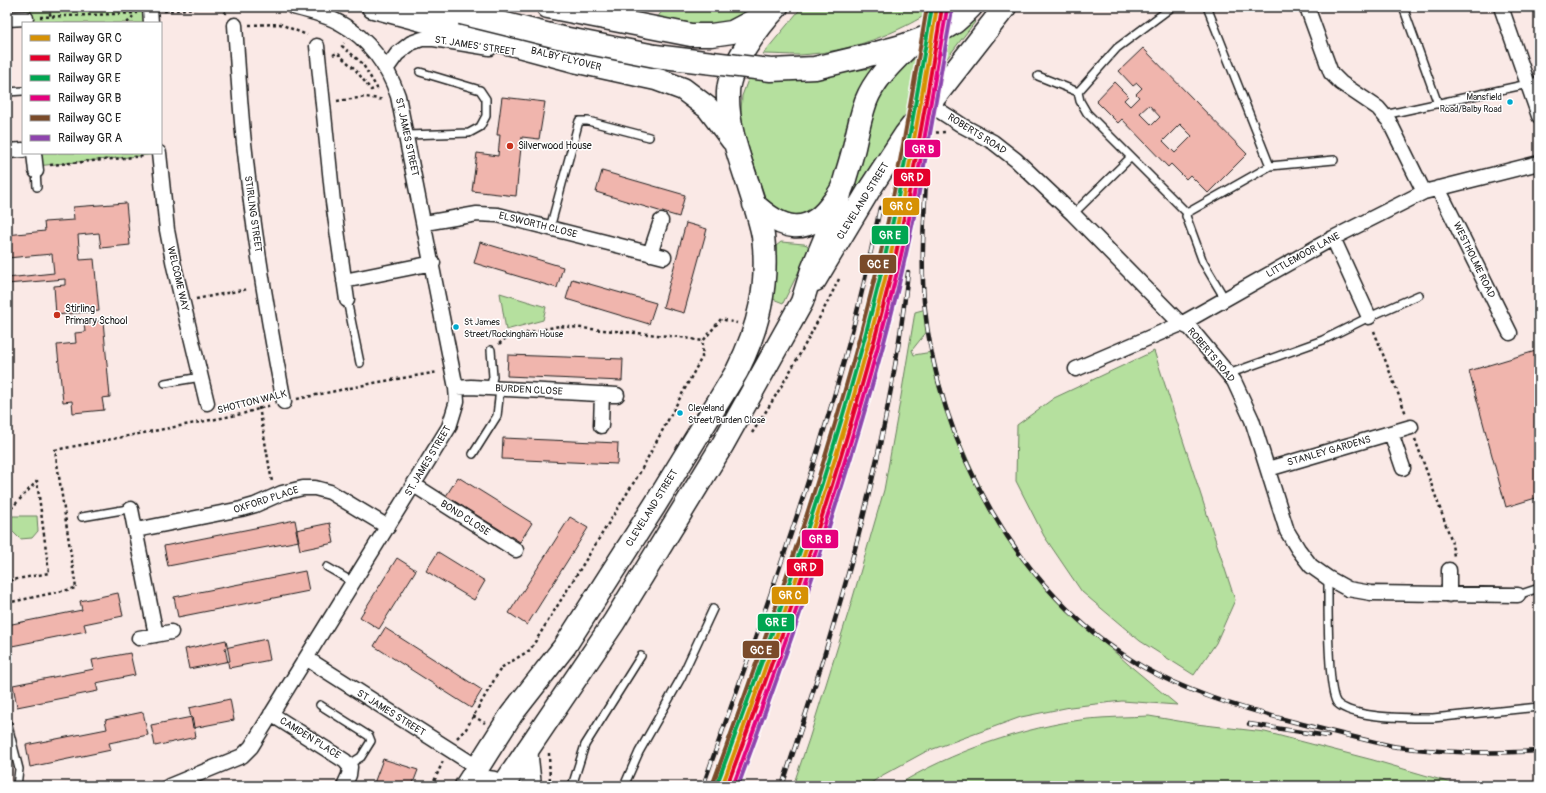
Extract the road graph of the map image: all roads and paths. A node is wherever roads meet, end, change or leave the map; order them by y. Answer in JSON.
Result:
{"nodes":[{"id":1,"x":48,"y":7,"type":"edge"},
{"id":2,"x":209,"y":7,"type":"edge"},
{"id":3,"x":293,"y":7,"type":"edge"},
{"id":4,"x":373,"y":7,"type":"edge"},
{"id":5,"x":438,"y":7,"type":"edge"},
{"id":6,"x":548,"y":7,"type":"edge"},
{"id":7,"x":972,"y":7,"type":"edge"},
{"id":8,"x":1005,"y":7,"type":"edge"},
{"id":9,"x":1172,"y":7,"type":"edge"},
{"id":10,"x":1207,"y":7,"type":"edge"},
{"id":11,"x":1307,"y":7,"type":"edge"},
{"id":12,"x":1402,"y":7,"type":"edge"},
{"id":13,"x":1501,"y":7,"type":"edge"},
{"id":14,"x":776,"y":8,"type":"edge"},
{"id":15,"x":135,"y":14,"type":"junction"},
{"id":16,"x":150,"y":14,"type":"edge"},
{"id":17,"x":25,"y":16,"type":"edge"},
{"id":18,"x":51,"y":17,"type":"junction"},
{"id":19,"x":7,"y":19,"type":"edge"},
{"id":20,"x":128,"y":22,"type":"edge"},
{"id":21,"x":235,"y":25,"type":"joint"},
{"id":22,"x":344,"y":43,"type":"dead end"},
{"id":23,"x":911,"y":44,"type":"junction"},
{"id":24,"x":317,"y":46,"type":"joint"},
{"id":25,"x":574,"y":61,"type":"junction"},
{"id":26,"x":319,"y":64,"type":"junction"},
{"id":27,"x":387,"y":68,"type":"junction"},
{"id":28,"x":420,"y":72,"type":"dead end"},
{"id":29,"x":1038,"y":76,"type":"dead end"},
{"id":30,"x":1534,"y":83,"type":"edge"},
{"id":31,"x":22,"y":91,"type":"edge"},
{"id":32,"x":7,"y":92,"type":"edge"},
{"id":33,"x":1078,"y":92,"type":"junction"},
{"id":34,"x":323,"y":103,"type":"junction"},
{"id":35,"x":929,"y":104,"type":"junction"},
{"id":36,"x":1438,"y":104,"type":"junction"},
{"id":37,"x":402,"y":113,"type":"junction"},
{"id":38,"x":1384,"y":115,"type":"junction"},
{"id":39,"x":1539,"y":116,"type":"edge"},
{"id":40,"x":407,"y":135,"type":"junction"},
{"id":41,"x":649,"y":137,"type":"dead end"},
{"id":42,"x":736,"y":146,"type":"junction"},
{"id":43,"x":22,"y":150,"type":"edge"},
{"id":44,"x":7,"y":151,"type":"edge"},
{"id":45,"x":159,"y":154,"type":"edge"},
{"id":46,"x":1131,"y":157,"type":"junction"},
{"id":47,"x":1334,"y":160,"type":"dead end"},
{"id":48,"x":1539,"y":163,"type":"edge"},
{"id":49,"x":35,"y":164,"type":"edge"},
{"id":50,"x":1270,"y":166,"type":"junction"},
{"id":51,"x":37,"y":187,"type":"dead end"},
{"id":52,"x":1438,"y":188,"type":"junction"},
{"id":53,"x":841,"y":190,"type":"junction"},
{"id":54,"x":1424,"y":192,"type":"junction"},
{"id":55,"x":754,"y":204,"type":"junction"},
{"id":56,"x":1187,"y":213,"type":"junction"},
{"id":57,"x":1073,"y":214,"type":"junction"},
{"id":58,"x":661,"y":221,"type":"dead end"},
{"id":59,"x":424,"y":223,"type":"junction"},
{"id":60,"x":550,"y":228,"type":"junction"},
{"id":61,"x":1333,"y":238,"type":"junction"},
{"id":62,"x":432,"y":264,"type":"junction"},
{"id":63,"x":344,"y":281,"type":"junction"},
{"id":64,"x":263,"y":286,"type":"junction"},
{"id":65,"x":1419,"y":295,"type":"dead end"},
{"id":66,"x":1225,"y":299,"type":"junction"},
{"id":67,"x":191,"y":300,"type":"dead end"},
{"id":68,"x":348,"y":300,"type":"joint"},
{"id":69,"x":802,"y":302,"type":"junction"},
{"id":70,"x":1369,"y":317,"type":"junction"},
{"id":71,"x":721,"y":319,"type":"dead end"},
{"id":72,"x":1181,"y":324,"type":"junction"},
{"id":73,"x":1510,"y":333,"type":"dead end"},
{"id":74,"x":703,"y":340,"type":"junction"},
{"id":75,"x":491,"y":350,"type":"joint"},
{"id":76,"x":360,"y":363,"type":"dead end"},
{"id":77,"x":453,"y":369,"type":"junction"},
{"id":78,"x":1076,"y":369,"type":"dead end"},
{"id":79,"x":1228,"y":374,"type":"junction"},
{"id":80,"x":201,"y":377,"type":"junction"},
{"id":81,"x":165,"y":383,"type":"dead end"},
{"id":82,"x":456,"y":388,"type":"junction"},
{"id":83,"x":495,"y":388,"type":"junction"},
{"id":84,"x":602,"y":394,"type":"junction"},
{"id":85,"x":617,"y":395,"type":"dead end"},
{"id":86,"x":284,"y":402,"type":"junction"},
{"id":87,"x":207,"y":403,"type":"dead end"},
{"id":88,"x":260,"y":408,"type":"junction"},
{"id":89,"x":601,"y":426,"type":"dead end"},
{"id":90,"x":1411,"y":427,"type":"junction"},
{"id":91,"x":1391,"y":433,"type":"junction"},
{"id":92,"x":473,"y":454,"type":"dead end"},
{"id":93,"x":1403,"y":468,"type":"dead end"},
{"id":94,"x":1268,"y":469,"type":"junction"},
{"id":95,"x":414,"y":484,"type":"junction"},
{"id":96,"x":274,"y":496,"type":"junction"},
{"id":97,"x":131,"y":509,"type":"joint"},
{"id":98,"x":7,"y":513,"type":"edge"},
{"id":99,"x":82,"y":517,"type":"dead end"},
{"id":100,"x":388,"y":527,"type":"junction"},
{"id":101,"x":136,"y":530,"type":"junction"},
{"id":102,"x":516,"y":550,"type":"dead end"},
{"id":103,"x":327,"y":567,"type":"dead end"},
{"id":104,"x":1449,"y":570,"type":"joint"},
{"id":105,"x":1328,"y":578,"type":"junction"},
{"id":106,"x":7,"y":581,"type":"edge"},
{"id":107,"x":353,"y":582,"type":"junction"},
{"id":108,"x":1539,"y":588,"type":"edge"},
{"id":109,"x":1448,"y":595,"type":"junction"},
{"id":110,"x":1518,"y":596,"type":"joint"},
{"id":111,"x":7,"y":603,"type":"edge"},
{"id":112,"x":713,"y":609,"type":"dead end"},
{"id":113,"x":171,"y":632,"type":"dead end"},
{"id":114,"x":156,"y":634,"type":"junction"},
{"id":115,"x":139,"y":638,"type":"dead end"},
{"id":116,"x":641,"y":656,"type":"dead end"},
{"id":117,"x":306,"y":658,"type":"junction"},
{"id":118,"x":320,"y":705,"type":"dead end"},
{"id":119,"x":1539,"y":707,"type":"edge"},
{"id":120,"x":271,"y":714,"type":"junction"},
{"id":121,"x":7,"y":722,"type":"edge"},
{"id":122,"x":448,"y":748,"type":"junction"},
{"id":123,"x":527,"y":749,"type":"junction"},
{"id":124,"x":348,"y":765,"type":"junction"},
{"id":125,"x":478,"y":776,"type":"edge"},
{"id":126,"x":17,"y":786,"type":"edge"},
{"id":127,"x":169,"y":786,"type":"edge"},
{"id":128,"x":344,"y":786,"type":"edge"},
{"id":129,"x":432,"y":786,"type":"edge"},
{"id":130,"x":466,"y":786,"type":"edge"},
{"id":131,"x":503,"y":786,"type":"edge"},
{"id":132,"x":531,"y":786,"type":"edge"},
{"id":133,"x":572,"y":786,"type":"edge"},
{"id":134,"x":624,"y":786,"type":"edge"}],
"edges":[{"from":1,"to":18,"type":"path"},
{"from":2,"to":16,"type":"path"},
{"from":3,"to":27,"type":"street","name":"ST. JAMES STREET"},
{"from":4,"to":25,"type":"main road","name":"BALBY FLYOVER"},
{"from":5,"to":23,"type":"main road","name":"BALBY FLYOVER","bridge":true},
{"from":6,"to":14,"type":"main road"},
{"from":7,"to":23,"type":"main road","name":"BALBY FLYOVER"},
{"from":8,"to":35,"type":"main road"},
{"from":9,"to":33,"type":"lane"},
{"from":10,"to":50,"type":"lane"},
{"from":11,"to":38,"type":"street"},
{"from":12,"to":36,"type":"lane"},
{"from":13,"to":30,"type":"street"},
{"from":14,"to":42,"type":"main road","name":"BALBY FLYOVER"},
{"from":15,"to":16,"type":"path"},
{"from":15,"to":18,"type":"path"},
{"from":15,"to":20,"type":"path"},
{"from":17,"to":18,"type":"path"},
{"from":17,"to":19,"type":"street"},
{"from":21,"to":24,"type":"path"},
{"from":21,"to":64,"type":"street","name":"STIRLING STREET"},
{"from":22,"to":26,"type":"path"},
{"from":23,"to":53,"type":"main road","name":"BALBY FLYOVER"},
{"from":24,"to":26,"type":"street"},
{"from":25,"to":27,"type":"street","name":"ST. JAMES' STREET"},
{"from":25,"to":42,"type":"main road","name":"BALBY FLYOVER"},
{"from":26,"to":34,"type":"street"},
{"from":27,"to":37,"type":"street","name":"ST. JAMES STREET"},
{"from":28,"to":40,"type":"lane"},
{"from":29,"to":33,"type":"lane"},
{"from":30,"to":36,"type":"lane"},
{"from":30,"to":39,"type":"street"},
{"from":31,"to":32,"type":"lane"},
{"from":33,"to":46,"type":"lane"},
{"from":34,"to":37,"type":"path"},
{"from":34,"to":63,"type":"street"},
{"from":35,"to":57,"type":"street","name":"ROBERTS ROAD"},
{"from":35,"to":69,"type":"main road","name":"CLEVELAND STREET"},
{"from":36,"to":38,"type":"lane"},
{"from":37,"to":40,"type":"street","name":"ST. JAMES STREET"},
{"from":38,"to":54,"type":"street"},
{"from":40,"to":59,"type":"street","name":"ST. JAMES STREET"},
{"from":41,"to":60,"type":"lane"},
{"from":42,"to":55,"type":"main road","name":"BALBY FLYOVER"},
{"from":43,"to":44,"type":"street"},
{"from":45,"to":49,"type":"path"},
{"from":45,"to":80,"type":"street","name":"WELCOME WAY"},
{"from":46,"to":56,"type":"lane"},
{"from":46,"to":57,"type":"lane"},
{"from":47,"to":50,"type":"lane"},
{"from":48,"to":52,"type":"street","name":"LITTLEMOOR LANE"},
{"from":49,"to":51,"type":"lane"},
{"from":50,"to":56,"type":"lane"},
{"from":52,"to":54,"type":"street","name":"LITTLEMOOR LANE"},
{"from":52,"to":73,"type":"street","name":"WESTHOLME ROAD"},
{"from":53,"to":55,"type":"main road","name":"BALBY FLYOVER"},
{"from":53,"to":69,"type":"main road","name":"CLEVELAND STREET"},
{"from":54,"to":61,"type":"street","name":"LITTLEMOOR LANE"},
{"from":55,"to":125,"type":"main road","name":"CLEVELAND STREET"},
{"from":56,"to":66,"type":"lane"},
{"from":57,"to":72,"type":"street","name":"ROBERTS ROAD"},
{"from":58,"to":60,"type":"street","name":"ELSWORTH CLOSE"},
{"from":59,"to":60,"type":"street","name":"ELSWORTH CLOSE"},
{"from":59,"to":62,"type":"street","name":"ST. JAMES STREET"},
{"from":61,"to":66,"type":"street","name":"LITTLEMOOR LANE"},
{"from":61,"to":70,"type":"street"},
{"from":62,"to":63,"type":"street"},
{"from":62,"to":77,"type":"street","name":"ST. JAMES STREET"},
{"from":63,"to":68,"type":"street"},
{"from":64,"to":67,"type":"path"},
{"from":64,"to":86,"type":"street","name":"STIRLING STREET"},
{"from":65,"to":70,"type":"lane"},
{"from":66,"to":72,"type":"street","name":"LITTLEMOOR LANE"},
{"from":68,"to":76,"type":"lane"},
{"from":69,"to":123,"type":"main road","name":"CLEVELAND STREET"},
{"from":70,"to":79,"type":"lane"},
{"from":70,"to":90,"type":"path"},
{"from":71,"to":74,"type":"path"},
{"from":72,"to":78,"type":"street","name":"LITTLEMOOR LANE"},
{"from":72,"to":79,"type":"street","name":"ROBERTS ROAD"},
{"from":74,"to":75,"type":"path"},
{"from":74,"to":122,"type":"path"},
{"from":75,"to":83,"type":"lane"},
{"from":77,"to":82,"type":"street","name":"ST. JAMES STREET"},
{"from":77,"to":86,"type":"path","name":"SHOTTON WALK"},
{"from":79,"to":94,"type":"street","name":"ROBERTS ROAD"},
{"from":80,"to":81,"type":"lane"},
{"from":80,"to":87,"type":"street","name":"WELCOME WAY"},
{"from":82,"to":83,"type":"street","name":"BURDEN CLOSE"},
{"from":82,"to":95,"type":"street","name":"ST. JAMES STREET"},
{"from":83,"to":84,"type":"street","name":"BURDEN CLOSE"},
{"from":83,"to":92,"type":"lane"},
{"from":84,"to":85,"type":"street","name":"BURDEN CLOSE"},
{"from":84,"to":89,"type":"street"},
{"from":86,"to":88,"type":"path","name":"SHOTTON WALK"},
{"from":88,"to":96,"type":"path"},
{"from":88,"to":111,"type":"path","name":"SHOTTON WALK"},
{"from":90,"to":91,"type":"street","name":"STANLEY GARDENS"},
{"from":90,"to":104,"type":"path"},
{"from":91,"to":93,"type":"street"},
{"from":91,"to":94,"type":"street","name":"STANLEY GARDENS"},
{"from":94,"to":105,"type":"street","name":"ROBERTS ROAD"},
{"from":95,"to":100,"type":"street","name":"ST. JAMES STREET"},
{"from":95,"to":102,"type":"street","name":"BOND CLOSE"},
{"from":96,"to":100,"type":"street","name":"OXFORD PLACE"},
{"from":96,"to":101,"type":"street","name":"OXFORD PLACE"},
{"from":97,"to":99,"type":"lane"},
{"from":97,"to":101,"type":"street"},
{"from":98,"to":106,"type":"path"},
{"from":100,"to":107,"type":"street","name":"ST. JAMES STREET"},
{"from":101,"to":114,"type":"street"},
{"from":103,"to":107,"type":"lane"},
{"from":104,"to":109,"type":"street"},
{"from":105,"to":109,"type":"street","name":"ROBERTS ROAD"},
{"from":105,"to":119,"type":"lane"},
{"from":107,"to":117,"type":"street","name":"ST. JAMES STREET"},
{"from":108,"to":110,"type":"lane"},
{"from":109,"to":110,"type":"street","name":"ROBERTS ROAD"},
{"from":112,"to":134,"type":"lane"},
{"from":113,"to":114,"type":"street"},
{"from":114,"to":115,"type":"street"},
{"from":116,"to":133,"type":"lane"},
{"from":117,"to":120,"type":"street","name":"ST. JAMES STREET"},
{"from":117,"to":122,"type":"street","name":"ST JAMES STREET"},
{"from":118,"to":124,"type":"lane"},
{"from":120,"to":124,"type":"street","name":"CAMDEN PLACE"},
{"from":120,"to":127,"type":"street","name":"ST. JAMES STREET"},
{"from":121,"to":126,"type":"lane"},
{"from":122,"to":125,"type":"street","name":"ST JAMES STREET"},
{"from":122,"to":129,"type":"path"},
{"from":123,"to":131,"type":"main road","name":"CLEVELAND STREET"},
{"from":123,"to":132,"type":"street"},
{"from":124,"to":128,"type":"street","name":"CAMDEN PLACE"},
{"from":125,"to":130,"type":"main road","name":"CLEVELAND STREET"},
{"from":125,"to":131,"type":"street"}]}
